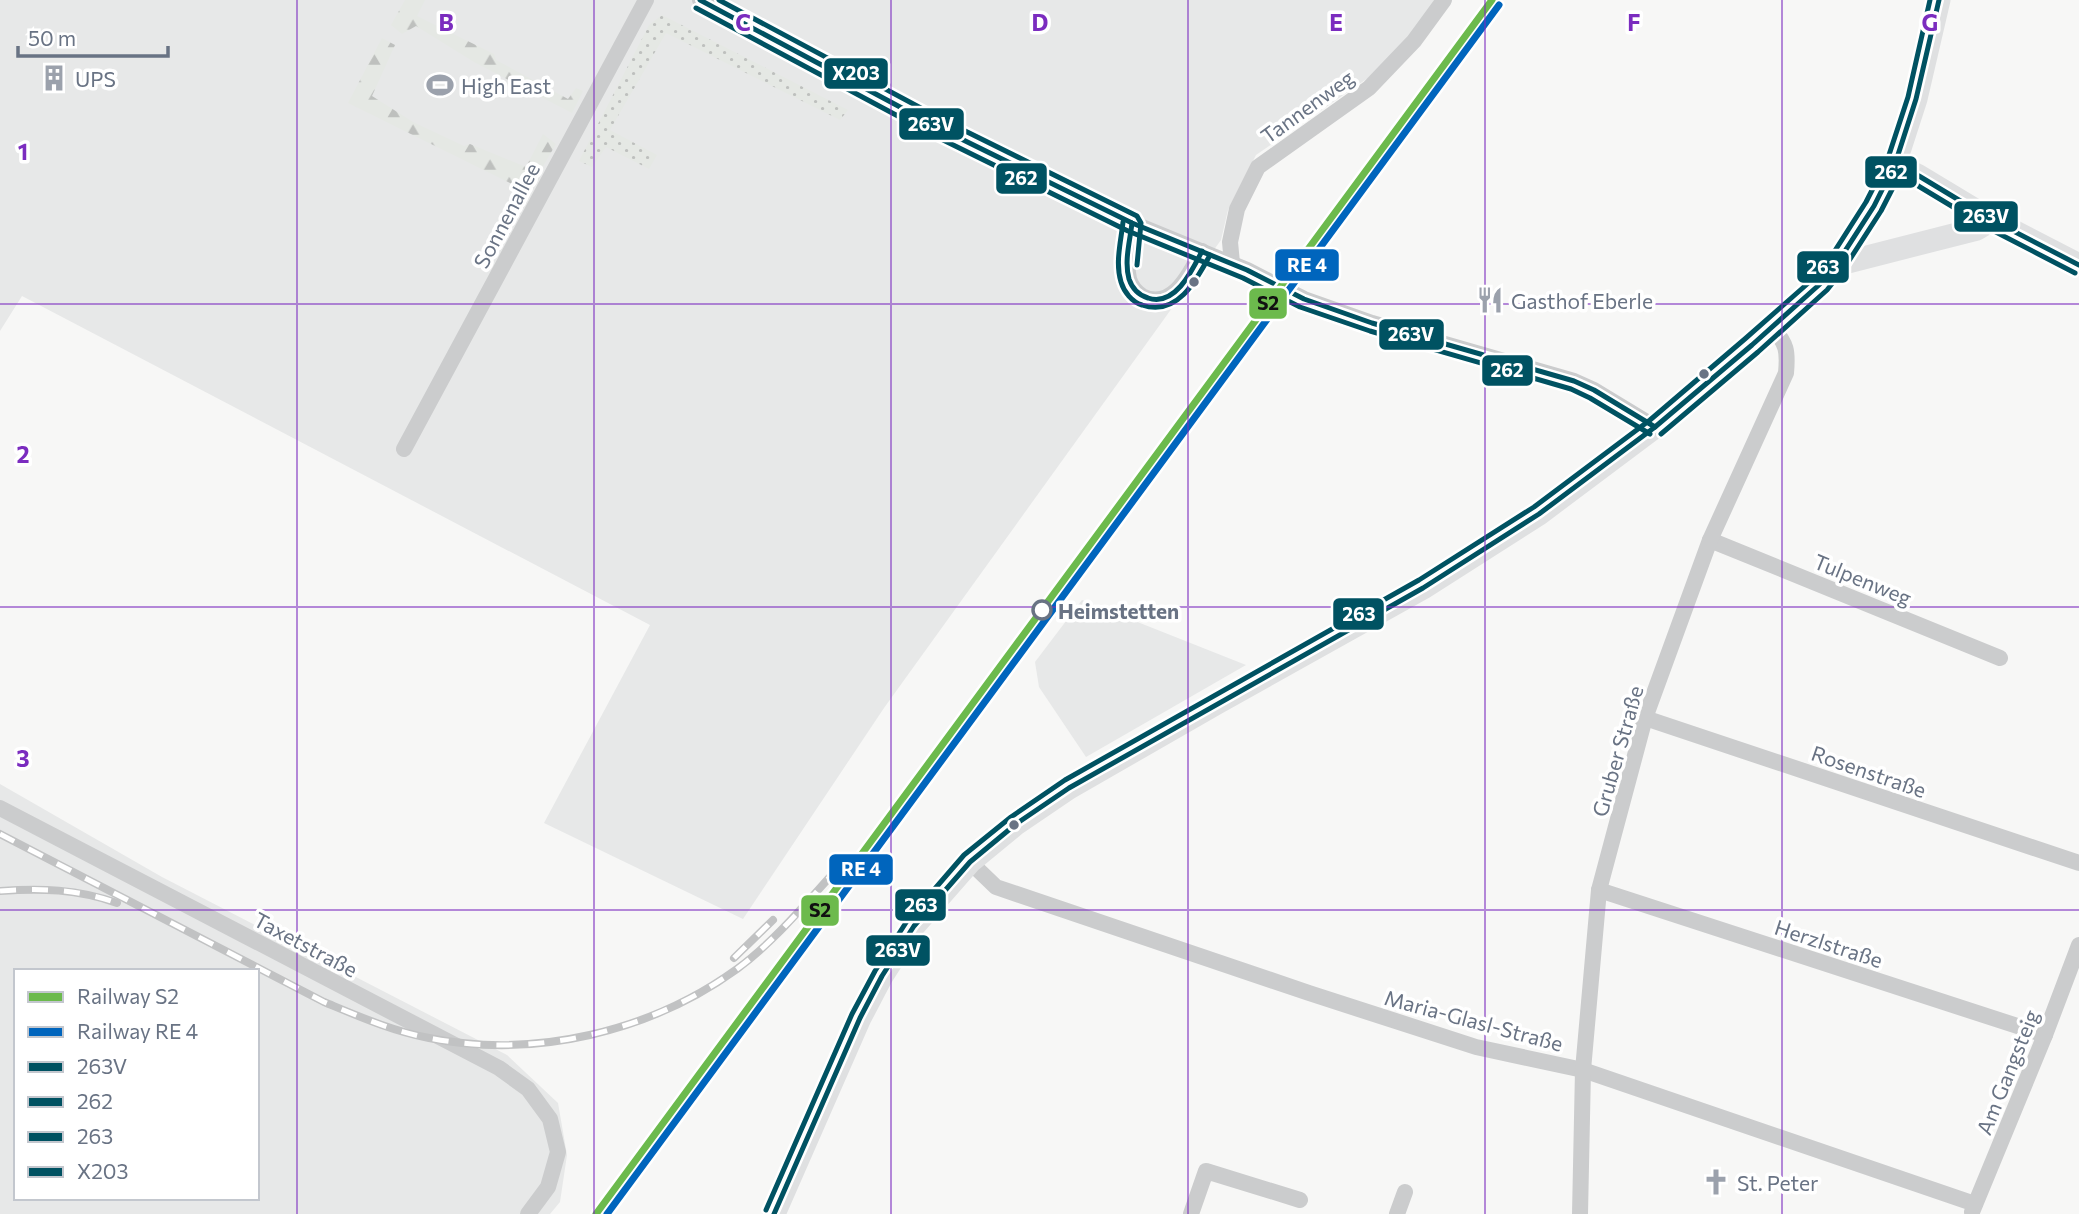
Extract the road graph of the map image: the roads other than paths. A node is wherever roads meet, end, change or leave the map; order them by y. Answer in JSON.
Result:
{"nodes":[{"id":1,"x":646,"y":0,"type":"edge"},
{"id":2,"x":700,"y":0,"type":"edge"},
{"id":3,"x":1444,"y":0,"type":"edge"},
{"id":4,"x":1939,"y":0,"type":"edge"},
{"id":5,"x":1895,"y":164,"type":"junction"},
{"id":6,"x":1992,"y":220,"type":"junction"},
{"id":7,"x":1132,"y":223,"type":"junction"},
{"id":8,"x":1202,"y":251,"type":"junction"},
{"id":9,"x":1232,"y":263,"type":"junction"},
{"id":10,"x":1836,"y":265,"type":"junction"},
{"id":11,"x":2079,"y":265,"type":"edge"},
{"id":12,"x":1772,"y":327,"type":"junction"},
{"id":13,"x":1655,"y":427,"type":"junction"},
{"id":14,"x":404,"y":449,"type":"dead end"},
{"id":15,"x":1710,"y":540,"type":"junction"},
{"id":16,"x":2000,"y":658,"type":"dead end"},
{"id":17,"x":1646,"y":718,"type":"junction"},
{"id":18,"x":0,"y":808,"type":"edge"},
{"id":19,"x":970,"y":862,"type":"junction"},
{"id":20,"x":2079,"y":863,"type":"edge"},
{"id":21,"x":1599,"y":890,"type":"junction"},
{"id":22,"x":2079,"y":945,"type":"edge"},
{"id":23,"x":2045,"y":1035,"type":"junction"},
{"id":24,"x":1583,"y":1070,"type":"junction"},
{"id":25,"x":1405,"y":1192,"type":"dead end"},
{"id":26,"x":1300,"y":1200,"type":"dead end"},
{"id":27,"x":1974,"y":1209,"type":"edge"},
{"id":28,"x":528,"y":1214,"type":"edge"},
{"id":29,"x":774,"y":1214,"type":"edge"},
{"id":30,"x":1191,"y":1214,"type":"edge"},
{"id":31,"x":1397,"y":1214,"type":"edge"},
{"id":32,"x":1580,"y":1214,"type":"edge"}],
"edges":[{"from":1,"to":14,"type":"street","name":"Sonnenallee"},
{"from":2,"to":7,"type":"street"},
{"from":3,"to":9,"type":"street","name":"Tannenweg"},
{"from":4,"to":5,"type":"street"},
{"from":5,"to":6,"type":"street"},
{"from":5,"to":10,"type":"street"},
{"from":6,"to":10,"type":"street"},
{"from":6,"to":11,"type":"street"},
{"from":7,"to":8,"type":"street"},
{"from":7,"to":8,"type":"street"},
{"from":8,"to":9,"type":"street"},
{"from":9,"to":13,"type":"street"},
{"from":10,"to":12,"type":"street"},
{"from":12,"to":13,"type":"street"},
{"from":12,"to":15,"type":"street","name":"Gruber Straße"},
{"from":13,"to":19,"type":"street"},
{"from":15,"to":16,"type":"street","name":"Tulpenweg"},
{"from":15,"to":17,"type":"street","name":"Gruber Straße"},
{"from":17,"to":20,"type":"street","name":"Rosenstraße"},
{"from":17,"to":21,"type":"street","name":"Gruber Straße"},
{"from":18,"to":28,"type":"street","name":"Taxetstraße"},
{"from":19,"to":24,"type":"street","name":"Maria-Glasl-Straße"},
{"from":19,"to":29,"type":"street"},
{"from":21,"to":23,"type":"street","name":"Herzlstraße"},
{"from":21,"to":24,"type":"street","name":"Gruber Straße"},
{"from":22,"to":23,"type":"street","name":"Am Gangsteig"},
{"from":23,"to":27,"type":"street","name":"Am Gangsteig"},
{"from":24,"to":27,"type":"street","name":"Maria-Glasl-Straße"},
{"from":24,"to":32,"type":"street","name":"Gruber Straße"},
{"from":25,"to":31,"type":"street"},
{"from":26,"to":30,"type":"street"}]}
